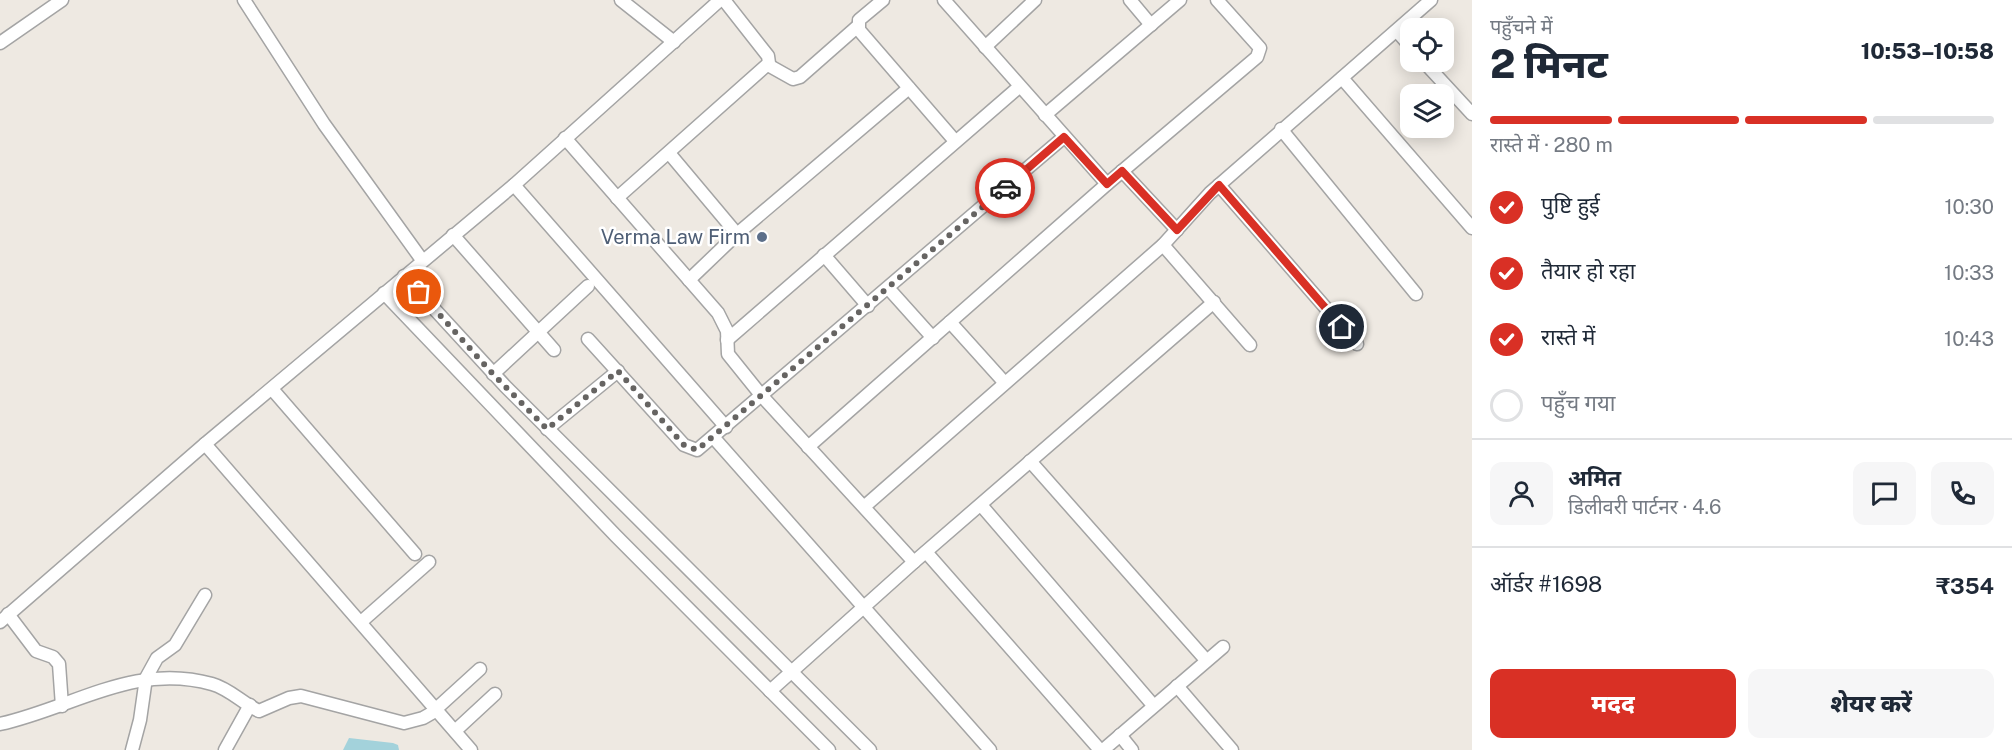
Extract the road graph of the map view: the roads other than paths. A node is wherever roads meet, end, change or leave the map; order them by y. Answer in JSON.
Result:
{"nodes":[{"id":1,"x":62,"y":0,"type":"edge"},
{"id":2,"x":244,"y":0,"type":"edge"},
{"id":3,"x":621,"y":0,"type":"edge"},
{"id":4,"x":883,"y":0,"type":"edge"},
{"id":5,"x":944,"y":0,"type":"edge"},
{"id":6,"x":1035,"y":0,"type":"edge"},
{"id":7,"x":1130,"y":0,"type":"edge"},
{"id":8,"x":1180,"y":0,"type":"edge"},
{"id":9,"x":1217,"y":0,"type":"edge"},
{"id":10,"x":1431,"y":0,"type":"edge"},
{"id":11,"x":716,"y":2,"type":"edge"},
{"id":12,"x":1151,"y":25,"type":"junction"},
{"id":13,"x":858,"y":26,"type":"junction"},
{"id":14,"x":1397,"y":31,"type":"junction"},
{"id":15,"x":1400,"y":34,"type":"edge"},
{"id":16,"x":674,"y":42,"type":"junction"},
{"id":17,"x":0,"y":43,"type":"edge"},
{"id":18,"x":985,"y":47,"type":"junction"},
{"id":19,"x":768,"y":65,"type":"junction"},
{"id":20,"x":1433,"y":72,"type":"edge"},
{"id":21,"x":1342,"y":78,"type":"junction"},
{"id":22,"x":1019,"y":87,"type":"junction"},
{"id":23,"x":909,"y":88,"type":"junction"},
{"id":24,"x":1472,"y":114,"type":"edge"},
{"id":25,"x":1045,"y":115,"type":"junction"},
{"id":26,"x":1281,"y":129,"type":"junction"},
{"id":27,"x":1064,"y":137,"type":"junction"},
{"id":28,"x":565,"y":138,"type":"junction"},
{"id":29,"x":956,"y":141,"type":"junction"},
{"id":30,"x":669,"y":153,"type":"junction"},
{"id":31,"x":1122,"y":171,"type":"junction"},
{"id":32,"x":1107,"y":184,"type":"junction"},
{"id":33,"x":1219,"y":185,"type":"junction"},
{"id":34,"x":514,"y":186,"type":"junction"},
{"id":35,"x":617,"y":198,"type":"junction"},
{"id":36,"x":1472,"y":228,"type":"edge"},
{"id":37,"x":1177,"y":230,"type":"junction"},
{"id":38,"x":737,"y":234,"type":"junction"},
{"id":39,"x":453,"y":235,"type":"junction"},
{"id":40,"x":1163,"y":245,"type":"junction"},
{"id":41,"x":824,"y":255,"type":"junction"},
{"id":42,"x":422,"y":260,"type":"junction"},
{"id":43,"x":404,"y":276,"type":"junction"},
{"id":44,"x":689,"y":279,"type":"junction"},
{"id":45,"x":588,"y":286,"type":"dead end"},
{"id":46,"x":889,"y":289,"type":"junction"},
{"id":47,"x":384,"y":293,"type":"junction"},
{"id":48,"x":1416,"y":294,"type":"dead end"},
{"id":49,"x":1214,"y":302,"type":"junction"},
{"id":50,"x":868,"y":306,"type":"junction"},
{"id":51,"x":950,"y":322,"type":"junction"},
{"id":52,"x":538,"y":331,"type":"junction"},
{"id":53,"x":933,"y":338,"type":"junction"},
{"id":54,"x":588,"y":339,"type":"dead end"},
{"id":55,"x":727,"y":340,"type":"junction"},
{"id":56,"x":1357,"y":344,"type":"dead end"},
{"id":57,"x":1250,"y":345,"type":"dead end"},
{"id":58,"x":554,"y":350,"type":"dead end"},
{"id":59,"x":618,"y":371,"type":"junction"},
{"id":60,"x":493,"y":374,"type":"junction"},
{"id":61,"x":1004,"y":382,"type":"junction"},
{"id":62,"x":272,"y":389,"type":"junction"},
{"id":63,"x":761,"y":395,"type":"junction"},
{"id":64,"x":726,"y":427,"type":"junction"},
{"id":65,"x":547,"y":429,"type":"junction"},
{"id":66,"x":714,"y":438,"type":"junction"},
{"id":67,"x":205,"y":444,"type":"junction"},
{"id":68,"x":808,"y":447,"type":"junction"},
{"id":69,"x":1030,"y":461,"type":"junction"},
{"id":70,"x":981,"y":505,"type":"junction"},
{"id":71,"x":865,"y":506,"type":"junction"},
{"id":72,"x":926,"y":552,"type":"junction"},
{"id":73,"x":415,"y":554,"type":"dead end"},
{"id":74,"x":429,"y":562,"type":"dead end"},
{"id":75,"x":914,"y":562,"type":"junction"},
{"id":76,"x":205,"y":595,"type":"dead end"},
{"id":77,"x":863,"y":608,"type":"junction"},
{"id":78,"x":4,"y":618,"type":"edge"},
{"id":79,"x":361,"y":622,"type":"junction"},
{"id":80,"x":1223,"y":647,"type":"dead end"},
{"id":81,"x":1206,"y":660,"type":"junction"},
{"id":82,"x":480,"y":669,"type":"dead end"},
{"id":83,"x":792,"y":672,"type":"junction"},
{"id":84,"x":146,"y":678,"type":"junction"},
{"id":85,"x":1177,"y":686,"type":"junction"},
{"id":86,"x":770,"y":691,"type":"junction"},
{"id":87,"x":495,"y":694,"type":"dead end"},
{"id":88,"x":250,"y":705,"type":"junction"},
{"id":89,"x":1153,"y":705,"type":"junction"},
{"id":90,"x":62,"y":706,"type":"junction"},
{"id":91,"x":437,"y":710,"type":"junction"},
{"id":92,"x":0,"y":724,"type":"edge"},
{"id":93,"x":455,"y":731,"type":"junction"},
{"id":94,"x":1120,"y":735,"type":"junction"},
{"id":95,"x":1226,"y":748,"type":"edge"},
{"id":96,"x":132,"y":750,"type":"edge"},
{"id":97,"x":225,"y":750,"type":"edge"},
{"id":98,"x":471,"y":750,"type":"edge"},
{"id":99,"x":829,"y":750,"type":"edge"},
{"id":100,"x":870,"y":750,"type":"edge"},
{"id":101,"x":990,"y":750,"type":"edge"},
{"id":102,"x":1102,"y":750,"type":"edge"},
{"id":103,"x":1132,"y":750,"type":"edge"}],
"edges":[{"from":1,"to":17,"type":"street"},
{"from":2,"to":42,"type":"street"},
{"from":3,"to":16,"type":"street"},
{"from":4,"to":13,"type":"street"},
{"from":5,"to":18,"type":"street"},
{"from":6,"to":18,"type":"street"},
{"from":7,"to":12,"type":"street"},
{"from":8,"to":12,"type":"street"},
{"from":9,"to":31,"type":"street"},
{"from":10,"to":14,"type":"street"},
{"from":11,"to":16,"type":"street"},
{"from":11,"to":19,"type":"street"},
{"from":12,"to":25,"type":"street"},
{"from":13,"to":19,"type":"street"},
{"from":13,"to":23,"type":"street"},
{"from":14,"to":15,"type":"street"},
{"from":14,"to":21,"type":"street"},
{"from":16,"to":28,"type":"street"},
{"from":18,"to":22,"type":"street"},
{"from":19,"to":30,"type":"street"},
{"from":20,"to":24,"type":"street"},
{"from":21,"to":26,"type":"street"},
{"from":21,"to":36,"type":"street"},
{"from":22,"to":25,"type":"street"},
{"from":22,"to":29,"type":"street"},
{"from":23,"to":29,"type":"street"},
{"from":23,"to":38,"type":"street"},
{"from":25,"to":27,"type":"street"},
{"from":26,"to":33,"type":"street"},
{"from":26,"to":48,"type":"street"},
{"from":27,"to":32,"type":"street"},
{"from":27,"to":46,"type":"street"},
{"from":28,"to":34,"type":"street"},
{"from":28,"to":35,"type":"street"},
{"from":29,"to":41,"type":"street"},
{"from":30,"to":35,"type":"street"},
{"from":30,"to":38,"type":"street"},
{"from":31,"to":32,"type":"street"},
{"from":31,"to":37,"type":"street"},
{"from":32,"to":51,"type":"street"},
{"from":33,"to":37,"type":"street"},
{"from":33,"to":56,"type":"street"},
{"from":34,"to":39,"type":"street"},
{"from":34,"to":64,"type":"street"},
{"from":35,"to":44,"type":"street"},
{"from":37,"to":40,"type":"street"},
{"from":38,"to":44,"type":"street"},
{"from":39,"to":42,"type":"street"},
{"from":39,"to":52,"type":"street"},
{"from":40,"to":49,"type":"street"},
{"from":40,"to":61,"type":"street"},
{"from":41,"to":50,"type":"street"},
{"from":41,"to":55,"type":"street"},
{"from":42,"to":43,"type":"street"},
{"from":43,"to":47,"type":"street"},
{"from":43,"to":60,"type":"street"},
{"from":44,"to":55,"type":"street"},
{"from":45,"to":52,"type":"street"},
{"from":46,"to":50,"type":"street"},
{"from":46,"to":53,"type":"street"},
{"from":47,"to":62,"type":"street"},
{"from":47,"to":86,"type":"street"},
{"from":49,"to":57,"type":"street"},
{"from":49,"to":69,"type":"street"},
{"from":50,"to":63,"type":"street"},
{"from":51,"to":53,"type":"street"},
{"from":51,"to":61,"type":"street"},
{"from":52,"to":58,"type":"street"},
{"from":52,"to":60,"type":"street"},
{"from":53,"to":68,"type":"street"},
{"from":54,"to":59,"type":"street"},
{"from":55,"to":63,"type":"street"},
{"from":59,"to":65,"type":"street"},
{"from":59,"to":66,"type":"street"},
{"from":60,"to":65,"type":"street"},
{"from":61,"to":71,"type":"street"},
{"from":62,"to":67,"type":"street"},
{"from":62,"to":73,"type":"street"},
{"from":63,"to":64,"type":"street"},
{"from":63,"to":68,"type":"street"},
{"from":64,"to":66,"type":"street"},
{"from":65,"to":83,"type":"street"},
{"from":66,"to":77,"type":"street"},
{"from":67,"to":78,"type":"street"},
{"from":67,"to":79,"type":"street"},
{"from":68,"to":71,"type":"street"},
{"from":69,"to":70,"type":"street"},
{"from":69,"to":81,"type":"street"},
{"from":70,"to":72,"type":"street"},
{"from":70,"to":89,"type":"street"},
{"from":71,"to":75,"type":"street"},
{"from":72,"to":75,"type":"street"},
{"from":72,"to":102,"type":"street"},
{"from":74,"to":79,"type":"street"},
{"from":75,"to":77,"type":"street"},
{"from":76,"to":84,"type":"street"},
{"from":77,"to":83,"type":"street"},
{"from":77,"to":101,"type":"street"},
{"from":78,"to":90,"type":"street"},
{"from":79,"to":91,"type":"street"},
{"from":80,"to":81,"type":"street"},
{"from":81,"to":85,"type":"street"},
{"from":82,"to":91,"type":"street"},
{"from":83,"to":86,"type":"street"},
{"from":83,"to":100,"type":"street"},
{"from":84,"to":88,"type":"street"},
{"from":84,"to":90,"type":"street"},
{"from":84,"to":96,"type":"street"},
{"from":85,"to":89,"type":"street"},
{"from":85,"to":95,"type":"street"},
{"from":86,"to":99,"type":"street"},
{"from":87,"to":93,"type":"street"},
{"from":88,"to":91,"type":"street"},
{"from":88,"to":97,"type":"street"},
{"from":89,"to":94,"type":"street"},
{"from":90,"to":92,"type":"street"},
{"from":91,"to":93,"type":"street"},
{"from":93,"to":98,"type":"street"},
{"from":94,"to":102,"type":"street"},
{"from":94,"to":103,"type":"street"}]}
